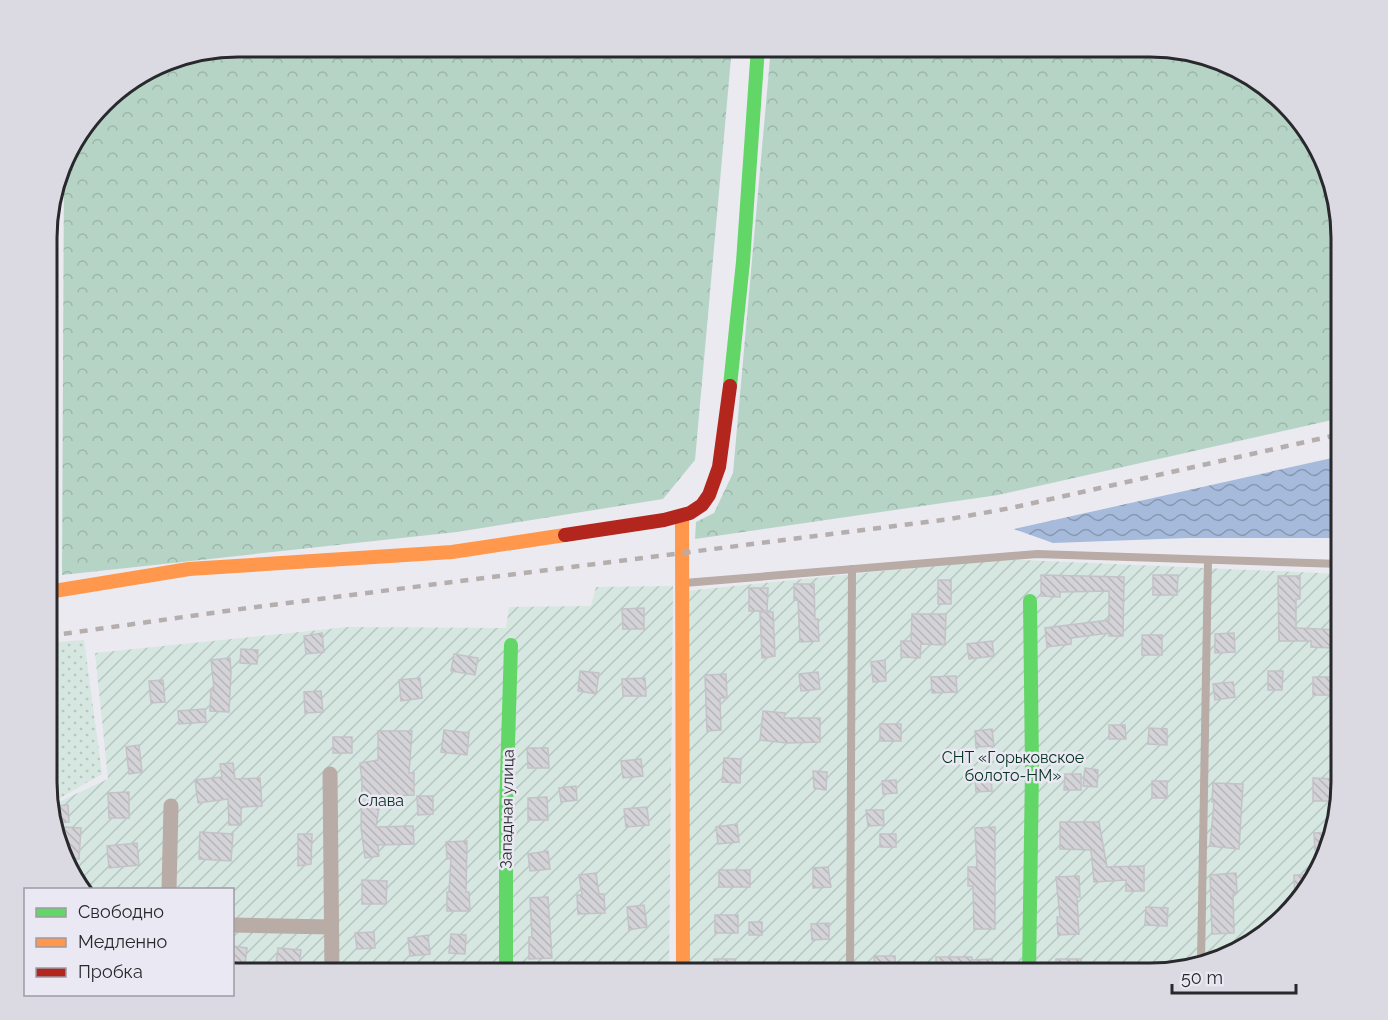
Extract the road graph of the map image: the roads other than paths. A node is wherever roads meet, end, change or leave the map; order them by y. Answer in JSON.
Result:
{"nodes":[{"id":1,"x":757,"y":57,"type":"edge"},
{"id":2,"x":682,"y":516,"type":"junction"},
{"id":3,"x":1208,"y":560,"type":"junction"},
{"id":4,"x":1331,"y":564,"type":"edge"},
{"id":5,"x":852,"y":569,"type":"junction"},
{"id":6,"x":683,"y":583,"type":"junction"},
{"id":7,"x":57,"y":591,"type":"edge"},
{"id":8,"x":1030,"y":601,"type":"dead end"},
{"id":9,"x":511,"y":645,"type":"dead end"},
{"id":10,"x":330,"y":774,"type":"dead end"},
{"id":11,"x":171,"y":806,"type":"dead end"},
{"id":12,"x":169,"y":888,"type":"edge"},
{"id":13,"x":234,"y":925,"type":"edge"},
{"id":14,"x":331,"y":927,"type":"junction"},
{"id":15,"x":1201,"y":956,"type":"edge"},
{"id":16,"x":332,"y":963,"type":"edge"},
{"id":17,"x":506,"y":963,"type":"edge"},
{"id":18,"x":682,"y":963,"type":"edge"},
{"id":19,"x":850,"y":963,"type":"edge"},
{"id":20,"x":1029,"y":963,"type":"edge"}],
"edges":[{"from":1,"to":2,"type":"street"},
{"from":2,"to":6,"type":"street"},
{"from":2,"to":7,"type":"street"},
{"from":3,"to":4,"type":"lane"},
{"from":3,"to":5,"type":"lane"},
{"from":3,"to":15,"type":"lane"},
{"from":5,"to":6,"type":"lane"},
{"from":5,"to":19,"type":"lane"},
{"from":6,"to":18,"type":"street"},
{"from":8,"to":20,"type":"street"},
{"from":9,"to":17,"type":"street","name":"Западная улица"},
{"from":10,"to":14,"type":"street"},
{"from":11,"to":12,"type":"street"},
{"from":13,"to":14,"type":"street"},
{"from":14,"to":16,"type":"street"}]}
